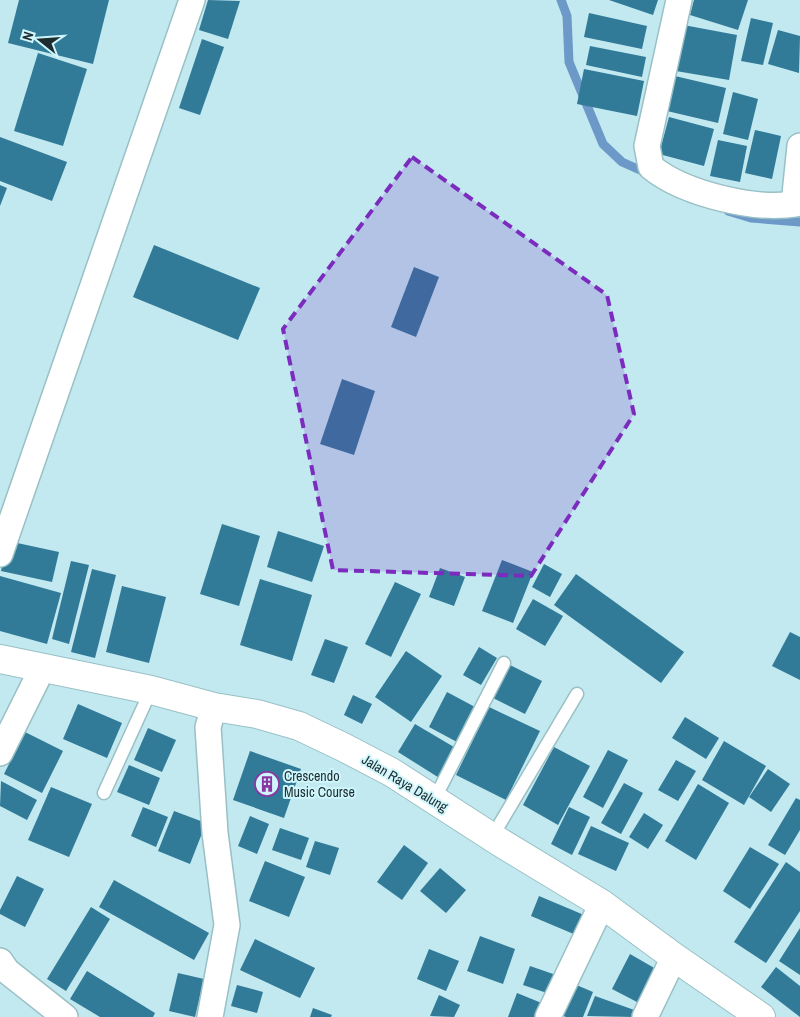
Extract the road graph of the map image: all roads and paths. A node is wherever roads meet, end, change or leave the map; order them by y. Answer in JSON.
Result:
{"nodes":[{"id":1,"x":192,"y":0,"type":"edge"},
{"id":2,"x":678,"y":0,"type":"edge"},
{"id":3,"x":800,"y":146,"type":"edge"},
{"id":4,"x":797,"y":204,"type":"edge"},
{"id":5,"x":0,"y":554,"type":"edge"},
{"id":6,"x":0,"y":659,"type":"edge"},
{"id":7,"x":504,"y":663,"type":"dead end"},
{"id":8,"x":43,"y":667,"type":"junction"},
{"id":9,"x":151,"y":690,"type":"junction"},
{"id":10,"x":576,"y":694,"type":"dead end"},
{"id":11,"x":214,"y":707,"type":"junction"},
{"id":12,"x":0,"y":753,"type":"edge"},
{"id":13,"x":104,"y":793,"type":"dead end"},
{"id":14,"x":434,"y":800,"type":"junction"},
{"id":15,"x":492,"y":837,"type":"junction"},
{"id":16,"x":602,"y":904,"type":"junction"},
{"id":17,"x":674,"y":957,"type":"junction"},
{"id":18,"x":0,"y":961,"type":"edge"},
{"id":19,"x":65,"y":1017,"type":"edge"},
{"id":20,"x":210,"y":1017,"type":"edge"},
{"id":21,"x":548,"y":1017,"type":"edge"},
{"id":22,"x":645,"y":1017,"type":"edge"},
{"id":23,"x":761,"y":1017,"type":"edge"}],
"edges":[{"from":1,"to":5,"type":"street"},
{"from":2,"to":4,"type":"street"},
{"from":3,"to":4,"type":"street"},
{"from":6,"to":8,"type":"main road","name":"Jalan Raya Dalung"},
{"from":7,"to":14,"type":"lane"},
{"from":8,"to":9,"type":"main road","name":"Jalan Raya Dalung"},
{"from":8,"to":12,"type":"street"},
{"from":9,"to":11,"type":"main road","name":"Jalan Raya Dalung"},
{"from":9,"to":13,"type":"lane"},
{"from":10,"to":15,"type":"lane"},
{"from":11,"to":14,"type":"main road","name":"Jalan Raya Dalung"},
{"from":11,"to":20,"type":"street"},
{"from":14,"to":15,"type":"main road","name":"Jalan Raya Dalung"},
{"from":15,"to":16,"type":"main road","name":"Jalan Raya Dalung"},
{"from":16,"to":17,"type":"main road","name":"Jalan Raya Dalung"},
{"from":16,"to":21,"type":"street"},
{"from":17,"to":22,"type":"street"},
{"from":17,"to":23,"type":"main road","name":"Jalan Raya Dalung"},
{"from":18,"to":19,"type":"street"}]}
